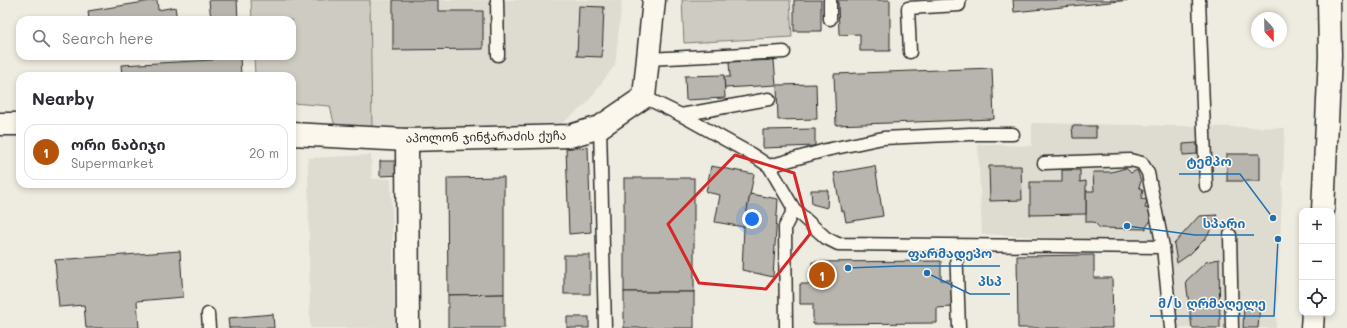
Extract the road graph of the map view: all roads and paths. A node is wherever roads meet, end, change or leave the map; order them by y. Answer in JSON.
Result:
{"nodes":[{"id":1,"x":497,"y":0,"type":"edge"},
{"id":2,"x":654,"y":0,"type":"edge"},
{"id":3,"x":830,"y":0,"type":"edge"},
{"id":4,"x":959,"y":0,"type":"edge"},
{"id":5,"x":1199,"y":0,"type":"edge"},
{"id":6,"x":1329,"y":0,"type":"edge"},
{"id":7,"x":830,"y":19,"type":"dead end"},
{"id":8,"x":1347,"y":28,"type":"edge"},
{"id":9,"x":1330,"y":46,"type":"junction"},
{"id":10,"x":784,"y":52,"type":"dead end"},
{"id":11,"x":910,"y":52,"type":"dead end"},
{"id":12,"x":498,"y":55,"type":"dead end"},
{"id":13,"x":648,"y":59,"type":"junction"},
{"id":14,"x":644,"y":97,"type":"junction"},
{"id":15,"x":769,"y":99,"type":"dead end"},
{"id":16,"x":681,"y":115,"type":"junction"},
{"id":17,"x":0,"y":124,"type":"edge"},
{"id":18,"x":16,"y":124,"type":"edge"},
{"id":19,"x":600,"y":127,"type":"junction"},
{"id":20,"x":296,"y":134,"type":"edge"},
{"id":21,"x":1013,"y":134,"type":"dead end"},
{"id":22,"x":407,"y":140,"type":"junction"},
{"id":23,"x":1044,"y":163,"type":"dead end"},
{"id":24,"x":769,"y":166,"type":"junction"},
{"id":25,"x":1206,"y":186,"type":"dead end"},
{"id":26,"x":1323,"y":208,"type":"edge"},
{"id":27,"x":794,"y":209,"type":"junction"},
{"id":28,"x":1230,"y":235,"type":"dead end"},
{"id":29,"x":956,"y":246,"type":"junction"},
{"id":30,"x":1163,"y":247,"type":"junction"},
{"id":31,"x":208,"y":314,"type":"dead end"},
{"id":32,"x":1313,"y":316,"type":"edge"},
{"id":33,"x":209,"y":328,"type":"edge"},
{"id":34,"x":408,"y":328,"type":"edge"},
{"id":35,"x":605,"y":328,"type":"edge"},
{"id":36,"x":786,"y":328,"type":"edge"},
{"id":37,"x":959,"y":328,"type":"edge"},
{"id":38,"x":1171,"y":328,"type":"edge"},
{"id":39,"x":1232,"y":328,"type":"edge"},
{"id":40,"x":1312,"y":328,"type":"edge"}],
"edges":[{"from":1,"to":12,"type":"lane"},
{"from":2,"to":13,"type":"street"},
{"from":3,"to":7,"type":"lane"},
{"from":4,"to":11,"type":"lane"},
{"from":5,"to":25,"type":"lane"},
{"from":6,"to":9,"type":"street"},
{"from":8,"to":9,"type":"street"},
{"from":9,"to":26,"type":"street"},
{"from":10,"to":13,"type":"lane"},
{"from":13,"to":14,"type":"street"},
{"from":14,"to":16,"type":"lane"},
{"from":14,"to":19,"type":"street","name":"აპოლონ ჯინჭარაძის ქუჩა"},
{"from":15,"to":16,"type":"lane"},
{"from":16,"to":24,"type":"lane"},
{"from":17,"to":18,"type":"street"},
{"from":19,"to":22,"type":"street","name":"აპოლონ ჯინჭარაძის ქუჩა"},
{"from":19,"to":35,"type":"lane"},
{"from":20,"to":22,"type":"street","name":"აპოლონ ჯინჭარაძის ქუჩა"},
{"from":21,"to":24,"type":"lane"},
{"from":22,"to":34,"type":"street"},
{"from":23,"to":30,"type":"lane"},
{"from":24,"to":27,"type":"lane"},
{"from":27,"to":29,"type":"lane"},
{"from":27,"to":36,"type":"lane"},
{"from":28,"to":39,"type":"lane"},
{"from":29,"to":30,"type":"lane"},
{"from":29,"to":37,"type":"lane"},
{"from":30,"to":38,"type":"lane"},
{"from":31,"to":33,"type":"lane"},
{"from":32,"to":40,"type":"street"}]}
